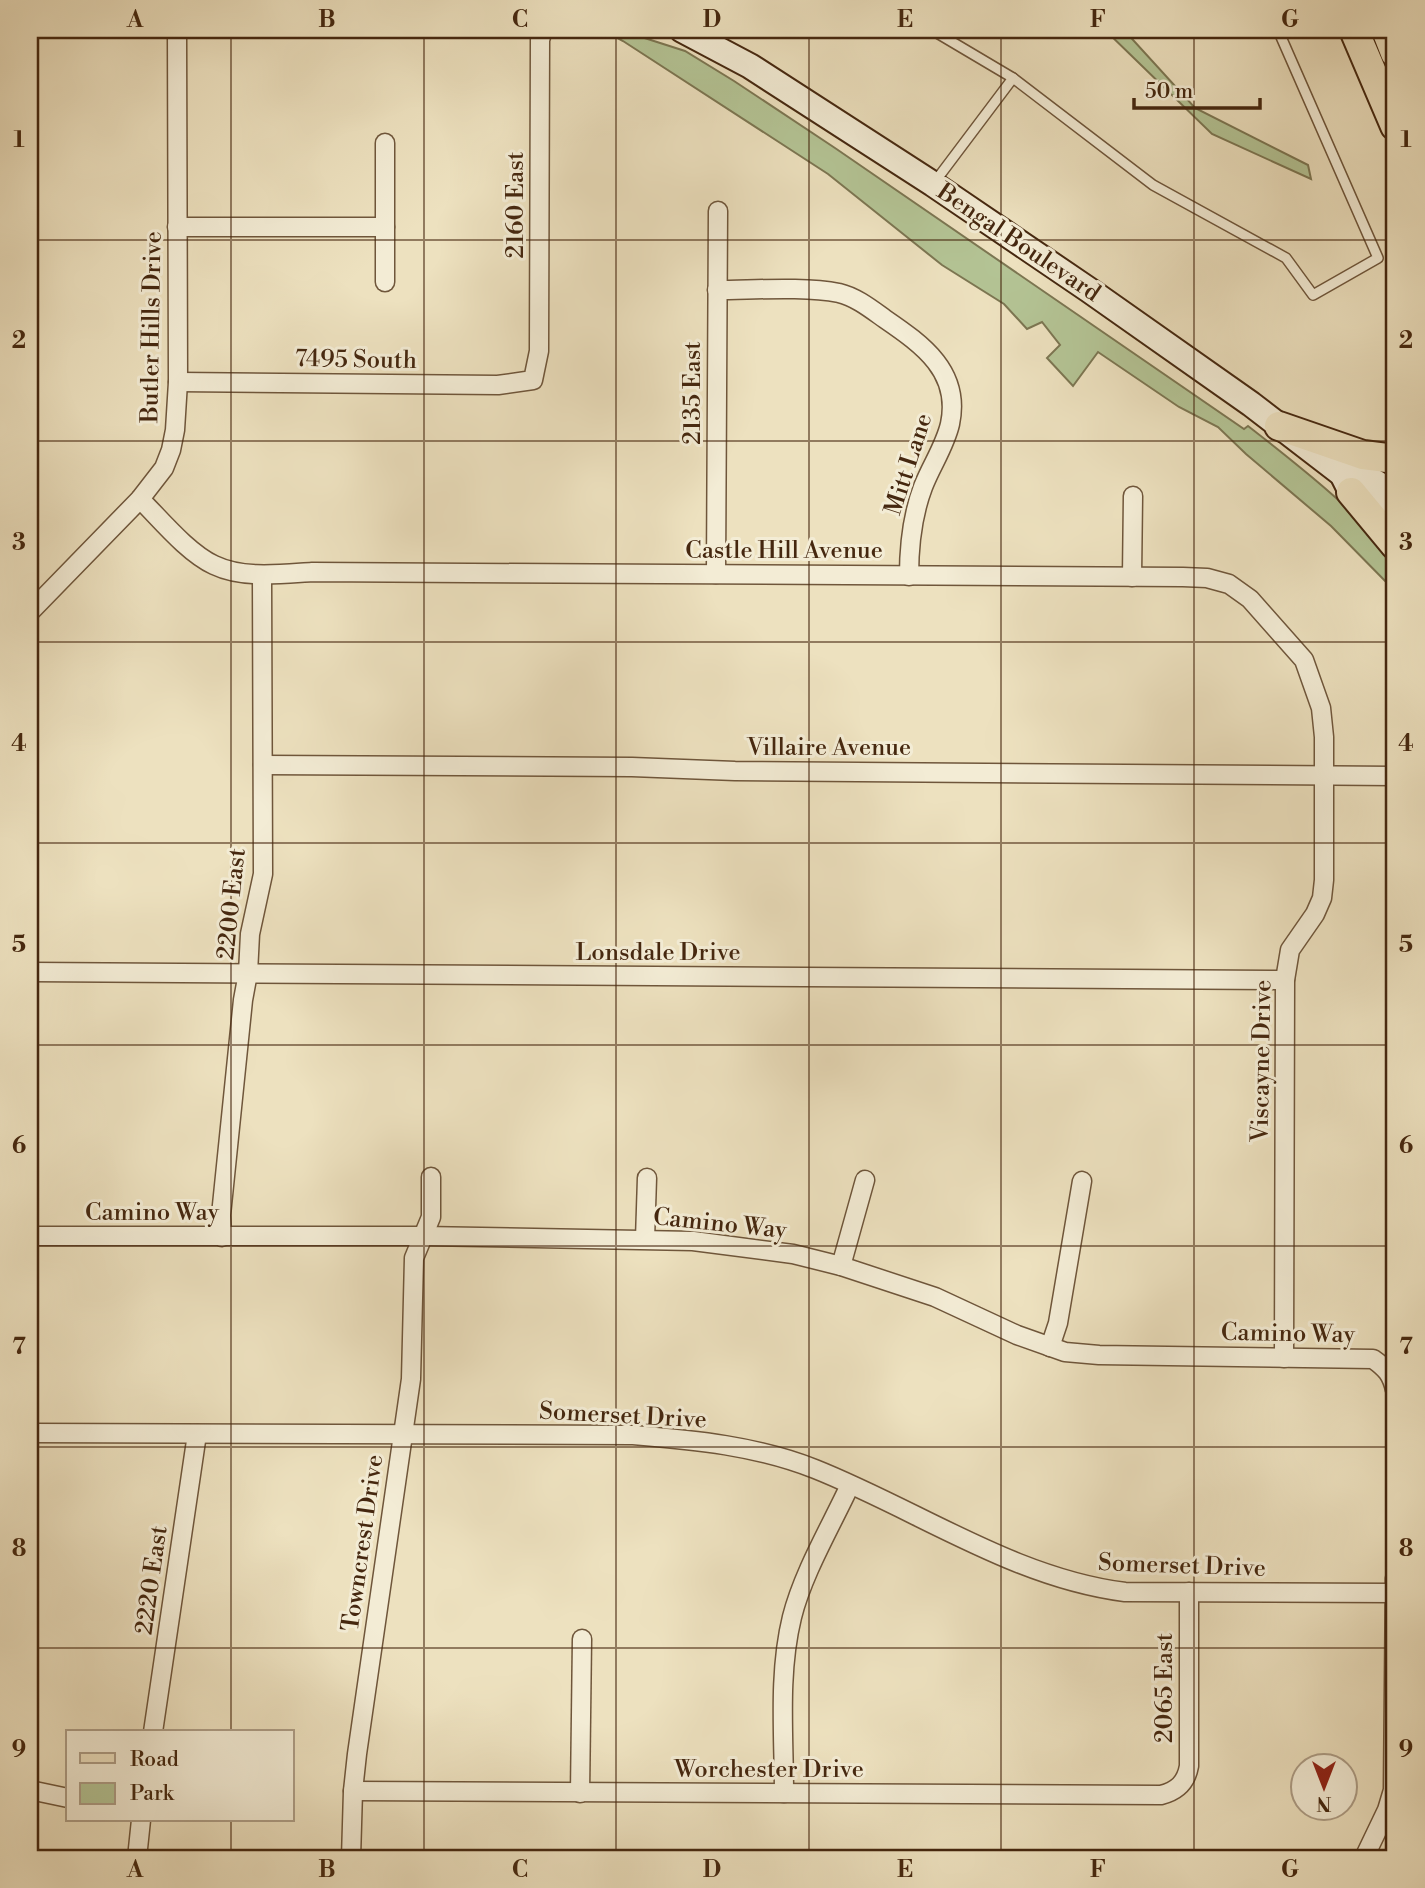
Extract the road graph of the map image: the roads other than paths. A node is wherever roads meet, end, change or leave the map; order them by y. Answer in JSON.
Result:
{"nodes":[{"id":1,"x":177,"y":30,"type":"edge"},
{"id":2,"x":543,"y":30,"type":"edge"},
{"id":3,"x":682,"y":30,"type":"edge"},
{"id":4,"x":932,"y":30,"type":"edge"},
{"id":5,"x":1278,"y":30,"type":"edge"},
{"id":6,"x":1354,"y":30,"type":"edge"},
{"id":7,"x":1386,"y":30,"type":"edge"},
{"id":8,"x":1395,"y":52,"type":"edge"},
{"id":9,"x":1013,"y":78,"type":"junction"},
{"id":10,"x":1395,"y":126,"type":"edge"},
{"id":11,"x":385,"y":143,"type":"dead end"},
{"id":12,"x":933,"y":184,"type":"junction"},
{"id":13,"x":718,"y":211,"type":"dead end"},
{"id":14,"x":177,"y":227,"type":"junction"},
{"id":15,"x":385,"y":228,"type":"junction"},
{"id":16,"x":385,"y":282,"type":"dead end"},
{"id":17,"x":717,"y":290,"type":"junction"},
{"id":18,"x":533,"y":380,"type":"joint"},
{"id":19,"x":177,"y":382,"type":"junction"},
{"id":20,"x":1279,"y":426,"type":"junction"},
{"id":21,"x":1395,"y":459,"type":"edge"},
{"id":22,"x":1347,"y":483,"type":"junction"},
{"id":23,"x":1395,"y":494,"type":"edge"},
{"id":24,"x":1133,"y":496,"type":"dead end"},
{"id":25,"x":140,"y":499,"type":"junction"},
{"id":26,"x":1395,"y":517,"type":"edge"},
{"id":27,"x":1395,"y":545,"type":"edge"},
{"id":28,"x":716,"y":574,"type":"junction"},
{"id":29,"x":262,"y":576,"type":"junction"},
{"id":30,"x":909,"y":576,"type":"junction"},
{"id":31,"x":1132,"y":577,"type":"junction"},
{"id":32,"x":30,"y":612,"type":"edge"},
{"id":33,"x":263,"y":765,"type":"junction"},
{"id":34,"x":1323,"y":775,"type":"junction"},
{"id":35,"x":1395,"y":776,"type":"edge"},
{"id":36,"x":30,"y":972,"type":"edge"},
{"id":37,"x":248,"y":973,"type":"junction"},
{"id":38,"x":1285,"y":980,"type":"junction"},
{"id":39,"x":432,"y":1177,"type":"dead end"},
{"id":40,"x":647,"y":1178,"type":"dead end"},
{"id":41,"x":865,"y":1180,"type":"dead end"},
{"id":42,"x":1082,"y":1181,"type":"dead end"},
{"id":43,"x":30,"y":1236,"type":"edge"},
{"id":44,"x":423,"y":1236,"type":"junction"},
{"id":45,"x":222,"y":1237,"type":"junction"},
{"id":46,"x":645,"y":1239,"type":"junction"},
{"id":47,"x":841,"y":1266,"type":"junction"},
{"id":48,"x":1051,"y":1347,"type":"junction"},
{"id":49,"x":1284,"y":1358,"type":"junction"},
{"id":50,"x":1395,"y":1390,"type":"edge"},
{"id":51,"x":30,"y":1433,"type":"edge"},
{"id":52,"x":197,"y":1434,"type":"junction"},
{"id":53,"x":402,"y":1434,"type":"junction"},
{"id":54,"x":850,"y":1485,"type":"junction"},
{"id":55,"x":1395,"y":1578,"type":"edge"},
{"id":56,"x":1189,"y":1592,"type":"junction"},
{"id":57,"x":1395,"y":1593,"type":"edge"},
{"id":58,"x":582,"y":1639,"type":"dead end"},
{"id":59,"x":153,"y":1730,"type":"edge"},
{"id":60,"x":1183,"y":1784,"type":"joint"},
{"id":61,"x":30,"y":1790,"type":"edge"},
{"id":62,"x":353,"y":1791,"type":"junction"},
{"id":63,"x":580,"y":1793,"type":"junction"},
{"id":64,"x":784,"y":1793,"type":"junction"},
{"id":65,"x":66,"y":1798,"type":"edge"},
{"id":66,"x":141,"y":1822,"type":"edge"},
{"id":67,"x":137,"y":1858,"type":"edge"},
{"id":68,"x":351,"y":1858,"type":"edge"},
{"id":69,"x":1364,"y":1858,"type":"edge"}],
"edges":[{"from":1,"to":14,"type":"street","name":"Butler Hills Drive"},
{"from":2,"to":18,"type":"street","name":"2160 East"},
{"from":3,"to":12,"type":"main road","name":"Bengal Boulevard"},
{"from":4,"to":9,"type":"lane"},
{"from":5,"to":9,"type":"lane"},
{"from":6,"to":10,"type":"main road"},
{"from":7,"to":8,"type":"main road"},
{"from":9,"to":12,"type":"lane"},
{"from":11,"to":15,"type":"street"},
{"from":12,"to":20,"type":"main road","name":"Bengal Boulevard"},
{"from":13,"to":17,"type":"street","name":"2135 East"},
{"from":14,"to":15,"type":"street"},
{"from":14,"to":19,"type":"street","name":"Butler Hills Drive"},
{"from":15,"to":16,"type":"street"},
{"from":17,"to":28,"type":"street","name":"2135 East"},
{"from":17,"to":30,"type":"street","name":"Mitt Lane"},
{"from":18,"to":19,"type":"street","name":"7495 South"},
{"from":19,"to":25,"type":"street","name":"Butler Hills Drive"},
{"from":20,"to":21,"type":"main road"},
{"from":20,"to":22,"type":"main road","name":"Bengal Boulevard"},
{"from":22,"to":23,"type":"main road","name":"Bengal Boulevard"},
{"from":22,"to":26,"type":"main road","name":"Bengal Boulevard"},
{"from":22,"to":27,"type":"main road"},
{"from":24,"to":31,"type":"street"},
{"from":25,"to":29,"type":"street","name":"Castle Hill Avenue"},
{"from":25,"to":32,"type":"street","name":"Butler Hills Drive"},
{"from":28,"to":29,"type":"street","name":"Castle Hill Avenue"},
{"from":28,"to":30,"type":"street","name":"Castle Hill Avenue"},
{"from":29,"to":33,"type":"street","name":"2200 East"},
{"from":30,"to":31,"type":"street","name":"Castle Hill Avenue"},
{"from":31,"to":34,"type":"street","name":"Castle Hill Avenue"},
{"from":33,"to":34,"type":"street","name":"Villaire Avenue"},
{"from":33,"to":37,"type":"street","name":"2200 East"},
{"from":34,"to":35,"type":"street","name":"Villaire Avenue"},
{"from":34,"to":38,"type":"street","name":"Viscayne Drive"},
{"from":36,"to":37,"type":"street","name":"Lonsdale Drive"},
{"from":37,"to":38,"type":"street","name":"Lonsdale Drive"},
{"from":37,"to":45,"type":"street","name":"2200 East"},
{"from":38,"to":49,"type":"street","name":"Viscayne Drive"},
{"from":39,"to":44,"type":"street","name":"Towncrest Drive"},
{"from":40,"to":46,"type":"street"},
{"from":41,"to":47,"type":"street"},
{"from":42,"to":48,"type":"street"},
{"from":43,"to":45,"type":"street","name":"Camino Way"},
{"from":44,"to":45,"type":"street","name":"Camino Way"},
{"from":44,"to":46,"type":"street","name":"Camino Way"},
{"from":44,"to":53,"type":"street","name":"Towncrest Drive"},
{"from":46,"to":47,"type":"street","name":"Camino Way"},
{"from":47,"to":48,"type":"street","name":"Camino Way"},
{"from":48,"to":49,"type":"street","name":"Camino Way"},
{"from":49,"to":50,"type":"street","name":"Camino Way"},
{"from":51,"to":52,"type":"street","name":"Somerset Drive"},
{"from":52,"to":53,"type":"street","name":"Somerset Drive"},
{"from":52,"to":59,"type":"street","name":"2220 East"},
{"from":53,"to":54,"type":"street","name":"Somerset Drive"},
{"from":53,"to":62,"type":"street","name":"Towncrest Drive"},
{"from":54,"to":56,"type":"street","name":"Somerset Drive"},
{"from":54,"to":64,"type":"street"},
{"from":55,"to":57,"type":"street"},
{"from":56,"to":57,"type":"street","name":"Somerset Drive"},
{"from":56,"to":60,"type":"street","name":"2065 East"},
{"from":57,"to":69,"type":"street"},
{"from":58,"to":63,"type":"street"},
{"from":60,"to":64,"type":"street","name":"Worchester Drive"},
{"from":61,"to":65,"type":"street"},
{"from":62,"to":63,"type":"street","name":"Worchester Drive"},
{"from":62,"to":68,"type":"street","name":"Towncrest Drive"},
{"from":63,"to":64,"type":"street","name":"Worchester Drive"},
{"from":66,"to":67,"type":"street"}]}
